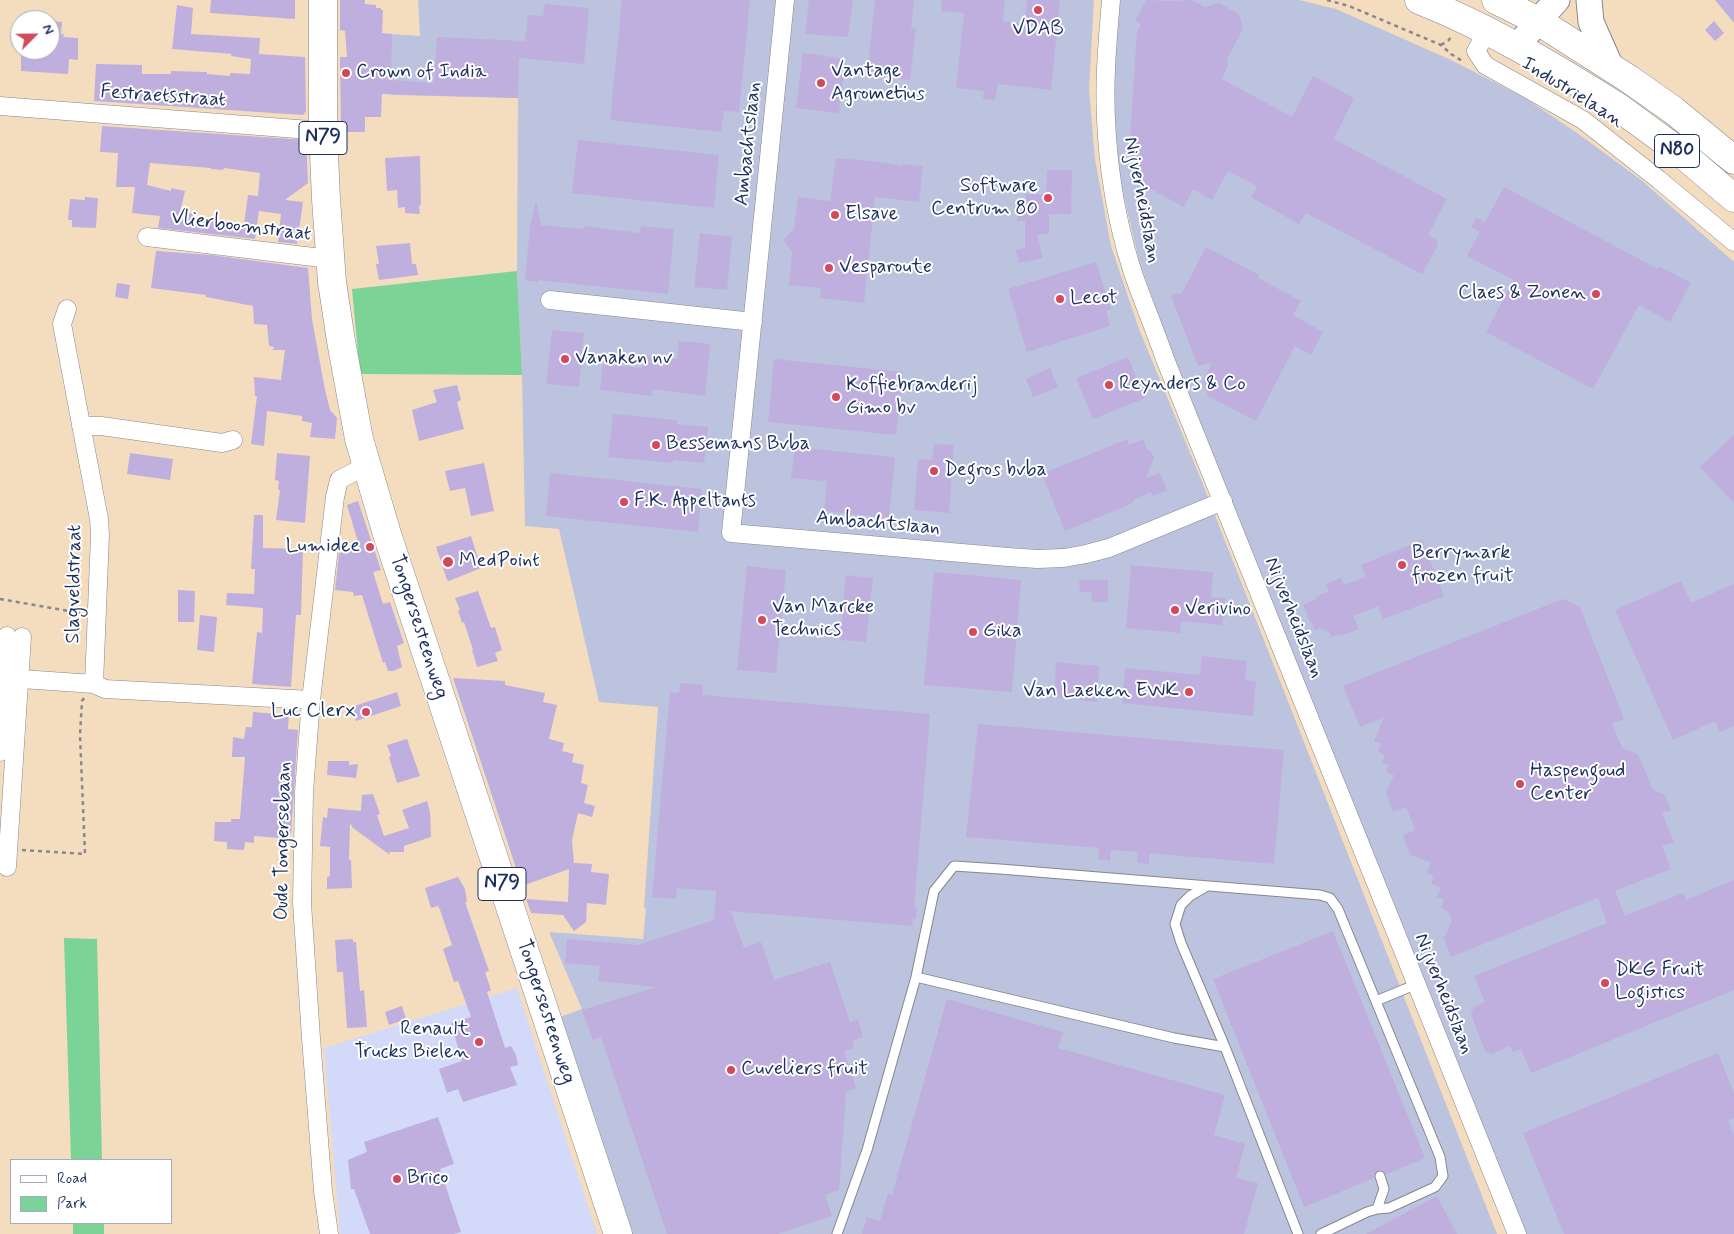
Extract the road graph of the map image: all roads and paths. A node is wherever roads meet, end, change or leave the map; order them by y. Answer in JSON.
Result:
{"nodes":[{"id":1,"x":323,"y":0,"type":"edge"},
{"id":2,"x":785,"y":0,"type":"edge"},
{"id":3,"x":1111,"y":0,"type":"edge"},
{"id":4,"x":1327,"y":0,"type":"edge"},
{"id":5,"x":1419,"y":0,"type":"edge"},
{"id":6,"x":1557,"y":0,"type":"edge"},
{"id":7,"x":1589,"y":0,"type":"edge"},
{"id":8,"x":1499,"y":1,"type":"edge"},
{"id":9,"x":1538,"y":21,"type":"junction"},
{"id":10,"x":1488,"y":30,"type":"junction"},
{"id":11,"x":1442,"y":45,"type":"dead end"},
{"id":12,"x":1517,"y":47,"type":"junction"},
{"id":13,"x":1619,"y":72,"type":"junction"},
{"id":14,"x":0,"y":106,"type":"edge"},
{"id":15,"x":323,"y":131,"type":"junction"},
{"id":16,"x":1734,"y":160,"type":"edge"},
{"id":17,"x":1734,"y":198,"type":"edge"},
{"id":18,"x":148,"y":237,"type":"dead end"},
{"id":19,"x":1734,"y":242,"type":"edge"},
{"id":20,"x":330,"y":259,"type":"junction"},
{"id":21,"x":550,"y":300,"type":"dead end"},
{"id":22,"x":68,"y":309,"type":"dead end"},
{"id":23,"x":753,"y":322,"type":"junction"},
{"id":24,"x":81,"y":426,"type":"junction"},
{"id":25,"x":233,"y":440,"type":"dead end"},
{"id":26,"x":367,"y":466,"type":"junction"},
{"id":27,"x":1223,"y":501,"type":"junction"},
{"id":28,"x":0,"y":599,"type":"edge"},
{"id":29,"x":97,"y":616,"type":"junction"},
{"id":30,"x":14,"y":637,"type":"dead end"},
{"id":31,"x":12,"y":679,"type":"junction"},
{"id":32,"x":94,"y":684,"type":"junction"},
{"id":33,"x":310,"y":700,"type":"junction"},
{"id":34,"x":0,"y":752,"type":"edge"},
{"id":35,"x":8,"y":858,"type":"joint"},
{"id":36,"x":1207,"y":886,"type":"junction"},
{"id":37,"x":916,"y":977,"type":"junction"},
{"id":38,"x":1417,"y":984,"type":"junction"},
{"id":39,"x":1376,"y":1001,"type":"junction"},
{"id":40,"x":1225,"y":1047,"type":"junction"},
{"id":41,"x":1380,"y":1176,"type":"dead end"},
{"id":42,"x":1377,"y":1209,"type":"junction"},
{"id":43,"x":329,"y":1234,"type":"edge"},
{"id":44,"x":618,"y":1234,"type":"edge"},
{"id":45,"x":836,"y":1234,"type":"edge"},
{"id":46,"x":1298,"y":1234,"type":"edge"},
{"id":47,"x":1321,"y":1234,"type":"edge"},
{"id":48,"x":1516,"y":1234,"type":"edge"}],
"edges":[{"from":1,"to":15,"type":"main road","name":"Tongersesteenweg","number":"N79"},
{"from":2,"to":23,"type":"street","name":"Ambachtslaan"},
{"from":3,"to":27,"type":"street","name":"Nijverheidslaan"},
{"from":4,"to":11,"type":"path"},
{"from":5,"to":10,"type":"main road","number":"N80"},
{"from":6,"to":9,"type":"main road"},
{"from":7,"to":13,"type":"main road"},
{"from":8,"to":9,"type":"main road","number":"N80"},
{"from":8,"to":10,"type":"main road"},
{"from":9,"to":12,"type":"main road"},
{"from":9,"to":13,"type":"main road","number":"N80"},
{"from":10,"to":12,"type":"main road","number":"N80"},
{"from":10,"to":19,"type":"street","name":"Industrielaan"},
{"from":12,"to":17,"type":"main road","number":"N80"},
{"from":13,"to":16,"type":"main road","number":"N80"},
{"from":14,"to":15,"type":"street","name":"Festraetsstraat"},
{"from":15,"to":20,"type":"main road","name":"Tongersesteenweg","number":"N79"},
{"from":18,"to":20,"type":"street","name":"Vlierboomstraat"},
{"from":20,"to":26,"type":"main road","name":"Tongersesteenweg","number":"N79"},
{"from":21,"to":23,"type":"street"},
{"from":22,"to":24,"type":"street","name":"Slagveldstraat"},
{"from":23,"to":27,"type":"street","name":"Ambachtslaan"},
{"from":24,"to":25,"type":"street"},
{"from":24,"to":29,"type":"street","name":"Slagveldstraat"},
{"from":26,"to":33,"type":"street","name":"Oude Tongersebaan"},
{"from":26,"to":44,"type":"main road","name":"Tongersesteenweg","number":"N79"},
{"from":27,"to":38,"type":"street","name":"Nijverheidslaan"},
{"from":28,"to":29,"type":"path"},
{"from":29,"to":32,"type":"street","name":"Slagveldstraat"},
{"from":30,"to":31,"type":"street"},
{"from":31,"to":32,"type":"street"},
{"from":31,"to":34,"type":"street"},
{"from":31,"to":35,"type":"street"},
{"from":32,"to":33,"type":"street"},
{"from":32,"to":35,"type":"path"},
{"from":33,"to":43,"type":"street","name":"Oude Tongersebaan"},
{"from":36,"to":37,"type":"lane"},
{"from":36,"to":39,"type":"lane"},
{"from":36,"to":40,"type":"lane"},
{"from":37,"to":40,"type":"lane"},
{"from":37,"to":45,"type":"lane"},
{"from":38,"to":39,"type":"lane"},
{"from":38,"to":48,"type":"street","name":"Nijverheidslaan"},
{"from":39,"to":42,"type":"lane"},
{"from":40,"to":46,"type":"lane"},
{"from":41,"to":42,"type":"lane"},
{"from":42,"to":47,"type":"lane"}]}
